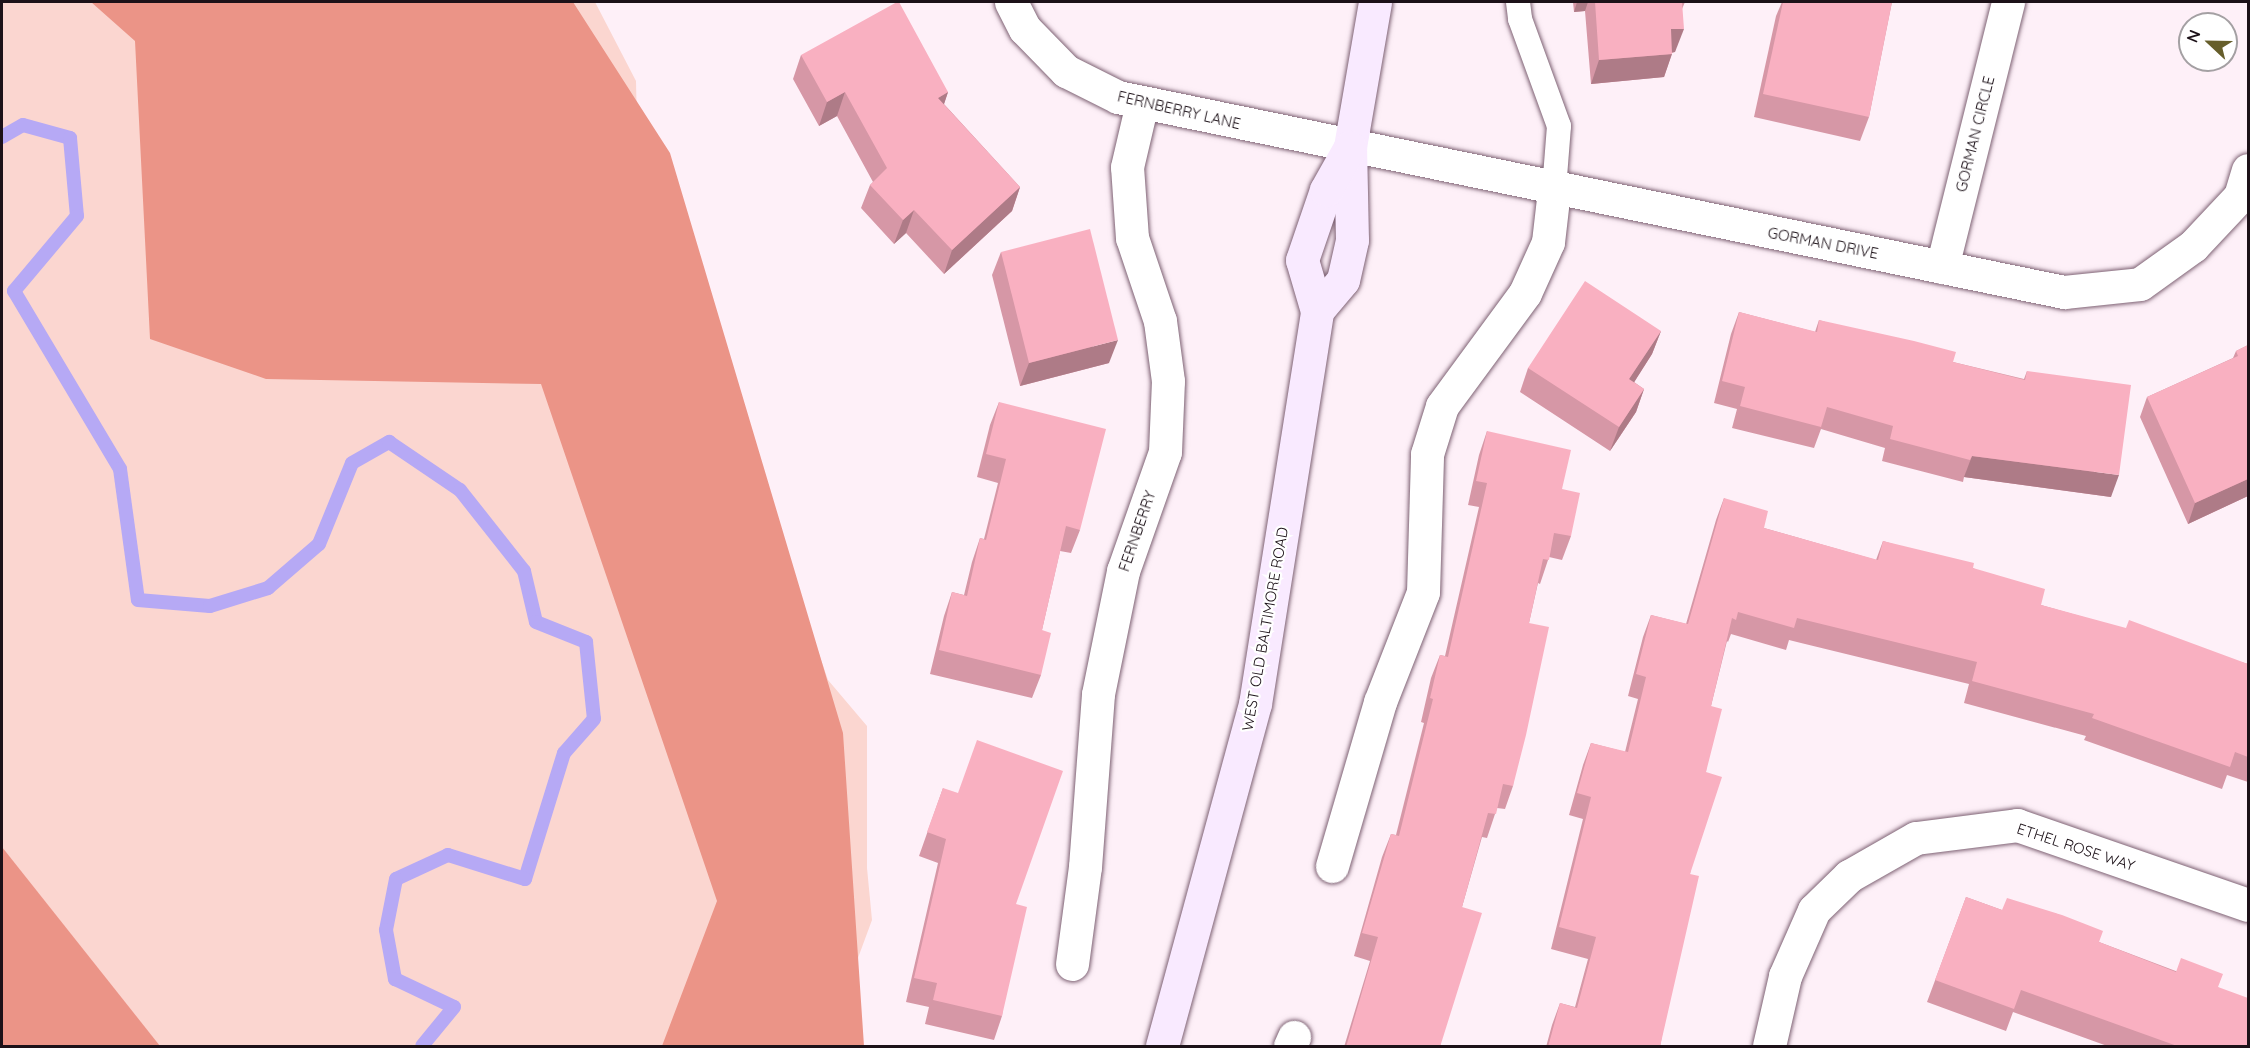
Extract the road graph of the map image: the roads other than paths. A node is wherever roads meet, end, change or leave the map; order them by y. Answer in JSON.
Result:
{"nodes":[{"id":1,"x":1011,"y":2,"type":"edge"},
{"id":2,"x":1376,"y":2,"type":"edge"},
{"id":3,"x":1518,"y":2,"type":"edge"},
{"id":4,"x":2008,"y":2,"type":"edge"},
{"id":5,"x":1142,"y":103,"type":"junction"},
{"id":6,"x":1350,"y":147,"type":"junction"},
{"id":7,"x":2248,"y":170,"type":"edge"},
{"id":8,"x":1554,"y":190,"type":"junction"},
{"id":9,"x":1942,"y":267,"type":"junction"},
{"id":10,"x":1317,"y":311,"type":"junction"},
{"id":11,"x":1332,"y":866,"type":"dead end"},
{"id":12,"x":2248,"y":905,"type":"edge"},
{"id":13,"x":1072,"y":964,"type":"dead end"},
{"id":14,"x":1162,"y":1047,"type":"edge"},
{"id":15,"x":1769,"y":1047,"type":"edge"}],
"edges":[{"from":1,"to":5,"type":"street","name":"FERNBERRY LANE"},
{"from":2,"to":6,"type":"street","name":"WEST OLD BALTIMORE ROAD"},
{"from":3,"to":8,"type":"lane"},
{"from":4,"to":9,"type":"street","name":"GORMAN CIRCLE"},
{"from":5,"to":6,"type":"street","name":"FERNBERRY LANE"},
{"from":5,"to":13,"type":"street","name":"FERNBERRY"},
{"from":6,"to":8,"type":"street","name":"GORMAN DRIVE"},
{"from":6,"to":10,"type":"street","name":"WEST OLD BALTIMORE ROAD"},
{"from":6,"to":10,"type":"street","name":"WEST OLD BALTIMORE ROAD"},
{"from":7,"to":9,"type":"street","name":"GORMAN DRIVE"},
{"from":8,"to":9,"type":"street","name":"GORMAN DRIVE"},
{"from":8,"to":11,"type":"street"},
{"from":10,"to":14,"type":"street","name":"WEST OLD BALTIMORE ROAD"},
{"from":12,"to":15,"type":"street","name":"ETHEL ROSE WAY"}]}
